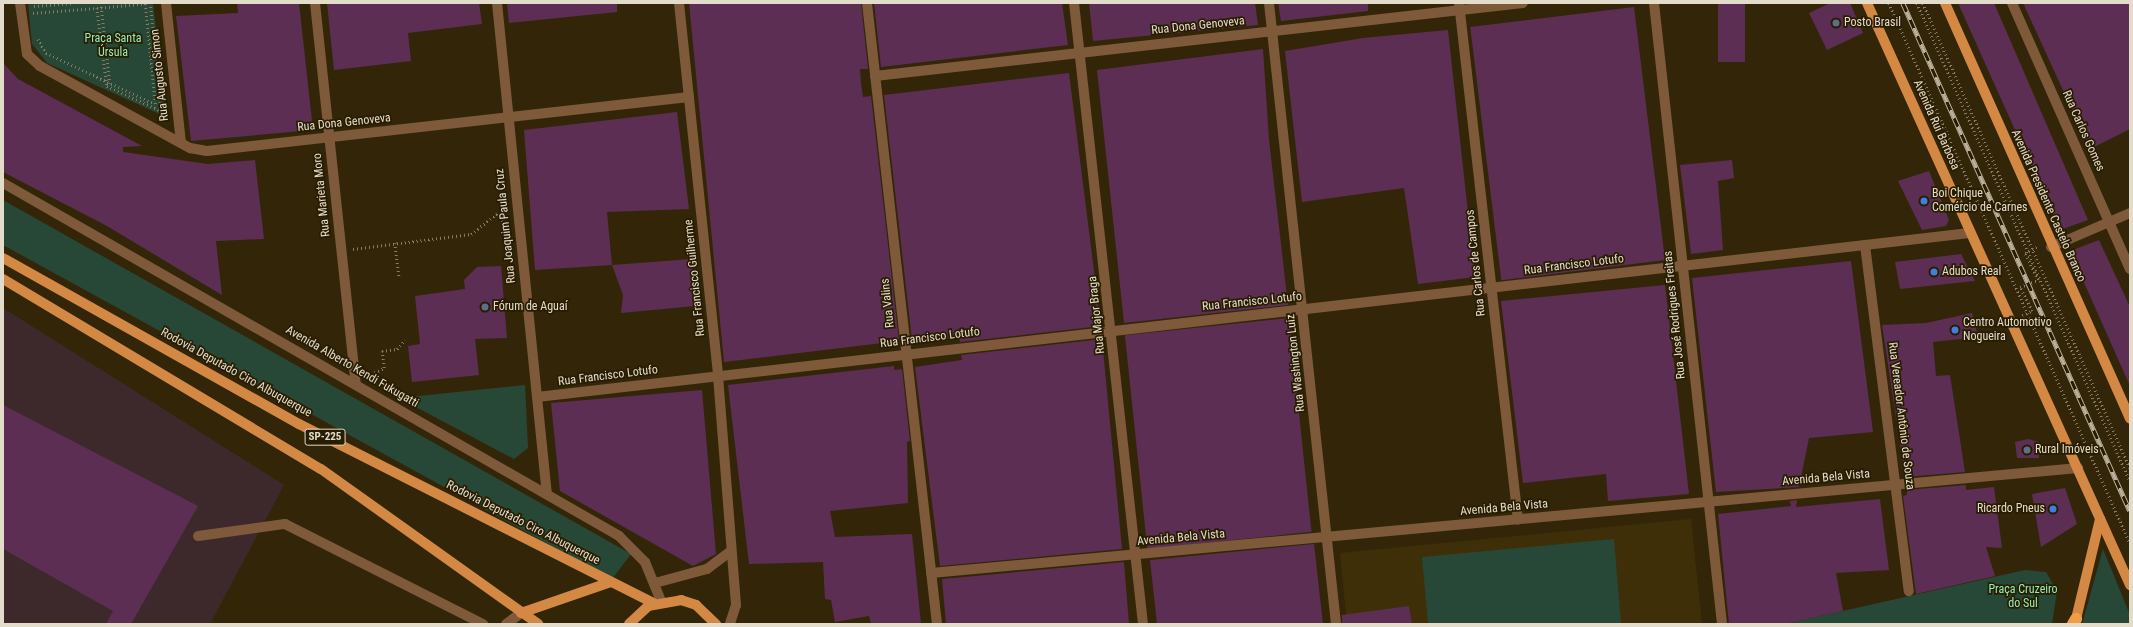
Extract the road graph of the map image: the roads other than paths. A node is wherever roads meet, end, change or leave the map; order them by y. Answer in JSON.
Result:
{"nodes":[{"id":1,"x":166,"y":3,"type":"edge"},
{"id":2,"x":315,"y":3,"type":"edge"},
{"id":3,"x":497,"y":3,"type":"edge"},
{"id":4,"x":679,"y":3,"type":"edge"},
{"id":5,"x":867,"y":3,"type":"edge"},
{"id":6,"x":1074,"y":3,"type":"edge"},
{"id":7,"x":1269,"y":3,"type":"edge"},
{"id":8,"x":1523,"y":3,"type":"edge"},
{"id":9,"x":1654,"y":3,"type":"edge"},
{"id":10,"x":1867,"y":3,"type":"edge"},
{"id":11,"x":1945,"y":3,"type":"edge"},
{"id":12,"x":2012,"y":3,"type":"edge"},
{"id":13,"x":24,"y":6,"type":"edge"},
{"id":14,"x":1460,"y":7,"type":"edge"},
{"id":15,"x":1272,"y":31,"type":"junction"},
{"id":16,"x":1079,"y":53,"type":"junction"},
{"id":17,"x":875,"y":76,"type":"junction"},
{"id":18,"x":689,"y":97,"type":"junction"},
{"id":19,"x":508,"y":117,"type":"junction"},
{"id":20,"x":329,"y":138,"type":"junction"},
{"id":21,"x":181,"y":143,"type":"junction"},
{"id":22,"x":3,"y":183,"type":"edge"},
{"id":23,"x":2130,"y":214,"type":"edge"},
{"id":24,"x":2110,"y":223,"type":"junction"},
{"id":25,"x":1970,"y":233,"type":"junction"},
{"id":26,"x":2050,"y":244,"type":"junction"},
{"id":27,"x":1865,"y":245,"type":"junction"},
{"id":28,"x":3,"y":258,"type":"edge"},
{"id":29,"x":1683,"y":266,"type":"junction"},
{"id":30,"x":2130,"y":269,"type":"edge"},
{"id":31,"x":3,"y":279,"type":"edge"},
{"id":32,"x":1492,"y":288,"type":"junction"},
{"id":33,"x":1303,"y":309,"type":"junction"},
{"id":34,"x":1112,"y":330,"type":"junction"},
{"id":35,"x":907,"y":354,"type":"junction"},
{"id":36,"x":718,"y":376,"type":"junction"},
{"id":37,"x":356,"y":385,"type":"junction"},
{"id":38,"x":537,"y":397,"type":"junction"},
{"id":39,"x":2130,"y":420,"type":"edge"},
{"id":40,"x":2078,"y":468,"type":"junction"},
{"id":41,"x":1896,"y":485,"type":"junction"},
{"id":42,"x":547,"y":494,"type":"junction"},
{"id":43,"x":1709,"y":502,"type":"junction"},
{"id":44,"x":2100,"y":519,"type":"junction"},
{"id":45,"x":1518,"y":520,"type":"junction"},
{"id":46,"x":198,"y":536,"type":"dead end"},
{"id":47,"x":1328,"y":537,"type":"junction"},
{"id":48,"x":731,"y":551,"type":"junction"},
{"id":49,"x":1135,"y":556,"type":"junction"},
{"id":50,"x":931,"y":573,"type":"junction"},
{"id":51,"x":611,"y":582,"type":"junction"},
{"id":52,"x":655,"y":583,"type":"junction"},
{"id":53,"x":2130,"y":585,"type":"edge"},
{"id":54,"x":1908,"y":591,"type":"dead end"},
{"id":55,"x":657,"y":602,"type":"junction"},
{"id":56,"x":521,"y":613,"type":"junction"},
{"id":57,"x":2076,"y":622,"type":"edge"},
{"id":58,"x":483,"y":624,"type":"edge"},
{"id":59,"x":506,"y":624,"type":"edge"},
{"id":60,"x":538,"y":624,"type":"edge"},
{"id":61,"x":629,"y":624,"type":"edge"},
{"id":62,"x":716,"y":624,"type":"edge"},
{"id":63,"x":730,"y":624,"type":"edge"},
{"id":64,"x":937,"y":624,"type":"edge"},
{"id":65,"x":1143,"y":624,"type":"edge"},
{"id":66,"x":1336,"y":624,"type":"edge"},
{"id":67,"x":1722,"y":624,"type":"edge"}],
"edges":[{"from":1,"to":21,"type":"street","name":"Rua Augusto Simon"},
{"from":2,"to":20,"type":"street","name":"Rua Marieta Moro"},
{"from":3,"to":19,"type":"street","name":"Rua Joaquim Paula Cruz"},
{"from":4,"to":18,"type":"street","name":"Rua Francisco Guilherme"},
{"from":5,"to":17,"type":"street","name":"Rua Valins"},
{"from":6,"to":16,"type":"street","name":"Rua Major Braga"},
{"from":7,"to":15,"type":"street","name":"Rua Washington Luiz"},
{"from":8,"to":14,"type":"street","name":"Rua Dona Genoveva"},
{"from":9,"to":29,"type":"street","name":"Rua José Rodrigues Freitas"},
{"from":10,"to":25,"type":"main road","name":"Avenida Rui Barbosa"},
{"from":11,"to":26,"type":"main road","name":"Avenida Presidente Castelo Branco"},
{"from":12,"to":24,"type":"street","name":"Rua Carlos Gomes"},
{"from":13,"to":21,"type":"street","name":"Rua Dona Genoveva"},
{"from":14,"to":15,"type":"street","name":"Rua Dona Genoveva"},
{"from":14,"to":32,"type":"street","name":"Rua Carlos de Campos"},
{"from":15,"to":16,"type":"street","name":"Rua Dona Genoveva"},
{"from":15,"to":33,"type":"street","name":"Rua Washington Luiz"},
{"from":16,"to":17,"type":"street","name":"Rua Dona Genoveva"},
{"from":16,"to":34,"type":"street","name":"Rua Major Braga"},
{"from":17,"to":35,"type":"street","name":"Rua Valins"},
{"from":18,"to":19,"type":"street","name":"Rua Dona Genoveva"},
{"from":18,"to":36,"type":"street","name":"Rua Francisco Guilherme"},
{"from":19,"to":20,"type":"street","name":"Rua Dona Genoveva"},
{"from":19,"to":38,"type":"street","name":"Rua Joaquim Paula Cruz"},
{"from":20,"to":21,"type":"street","name":"Rua Dona Genoveva"},
{"from":20,"to":37,"type":"street","name":"Rua Marieta Moro"},
{"from":22,"to":37,"type":"street","name":"Avenida Alberto Kendi Fukugatti"},
{"from":23,"to":24,"type":"street"},
{"from":24,"to":26,"type":"street"},
{"from":24,"to":30,"type":"street","name":"Rua Carlos Gomes"},
{"from":25,"to":27,"type":"street","name":"Rua Francisco Lotufo"},
{"from":25,"to":40,"type":"main road","name":"Avenida Rui Barbosa"},
{"from":26,"to":39,"type":"main road","name":"Avenida Presidente Castelo Branco"},
{"from":27,"to":29,"type":"street","name":"Rua Francisco Lotufo"},
{"from":27,"to":41,"type":"street","name":"Rua Vereador Antônio de Souza"},
{"from":28,"to":51,"type":"main road","name":"Rodovia Deputado Ciro Albuquerque","number":"SP-225"},
{"from":29,"to":32,"type":"street","name":"Rua Francisco Lotufo"},
{"from":29,"to":43,"type":"street","name":"Rua José Rodrigues Freitas"},
{"from":31,"to":56,"type":"main road","number":"SP-225"},
{"from":32,"to":33,"type":"street","name":"Rua Francisco Lotufo"},
{"from":32,"to":45,"type":"street","name":"Rua Carlos de Campos"},
{"from":33,"to":34,"type":"street","name":"Rua Francisco Lotufo"},
{"from":33,"to":47,"type":"street","name":"Rua Washington Luiz"},
{"from":34,"to":35,"type":"street","name":"Rua Francisco Lotufo"},
{"from":34,"to":49,"type":"street","name":"Rua Major Braga"},
{"from":35,"to":36,"type":"street","name":"Rua Francisco Lotufo"},
{"from":35,"to":50,"type":"street","name":"Rua Valins"},
{"from":36,"to":38,"type":"street","name":"Rua Francisco Lotufo"},
{"from":36,"to":48,"type":"street","name":"Rua Francisco Guilherme"},
{"from":37,"to":42,"type":"street","name":"Avenida Alberto Kendi Fukugatti"},
{"from":38,"to":42,"type":"street","name":"Rua Joaquim Paula Cruz"},
{"from":40,"to":41,"type":"street","name":"Avenida Bela Vista"},
{"from":40,"to":44,"type":"main road","name":"Avenida Rui Barbosa"},
{"from":41,"to":43,"type":"street","name":"Avenida Bela Vista"},
{"from":41,"to":54,"type":"street","name":"Rua Vereador Antônio de Souza"},
{"from":42,"to":52,"type":"street","name":"Avenida Alberto Kendi Fukugatti"},
{"from":43,"to":45,"type":"street","name":"Avenida Bela Vista"},
{"from":43,"to":67,"type":"street","name":"Rua José Rodrigues Freitas"},
{"from":44,"to":53,"type":"main road","name":"Avenida Rui Barbosa"},
{"from":44,"to":57,"type":"main road"},
{"from":45,"to":47,"type":"street","name":"Avenida Bela Vista"},
{"from":46,"to":58,"type":"street"},
{"from":47,"to":49,"type":"street","name":"Avenida Bela Vista"},
{"from":47,"to":66,"type":"street","name":"Rua Washington Luiz"},
{"from":48,"to":52,"type":"street"},
{"from":48,"to":63,"type":"street","name":"Rua Francisco Guilherme"},
{"from":49,"to":50,"type":"street","name":"Avenida Bela Vista"},
{"from":49,"to":65,"type":"street","name":"Rua Major Braga"},
{"from":50,"to":64,"type":"street","name":"Rua Valins"},
{"from":51,"to":55,"type":"main road","name":"Rodovia Deputado Ciro Albuquerque","number":"SP-225"},
{"from":51,"to":56,"type":"main road"},
{"from":52,"to":55,"type":"street","name":"Avenida Alberto Kendi Fukugatti"},
{"from":55,"to":61,"type":"main road"},
{"from":55,"to":62,"type":"main road"},
{"from":56,"to":59,"type":"street"},
{"from":56,"to":60,"type":"main road","number":"SP-225"}]}
